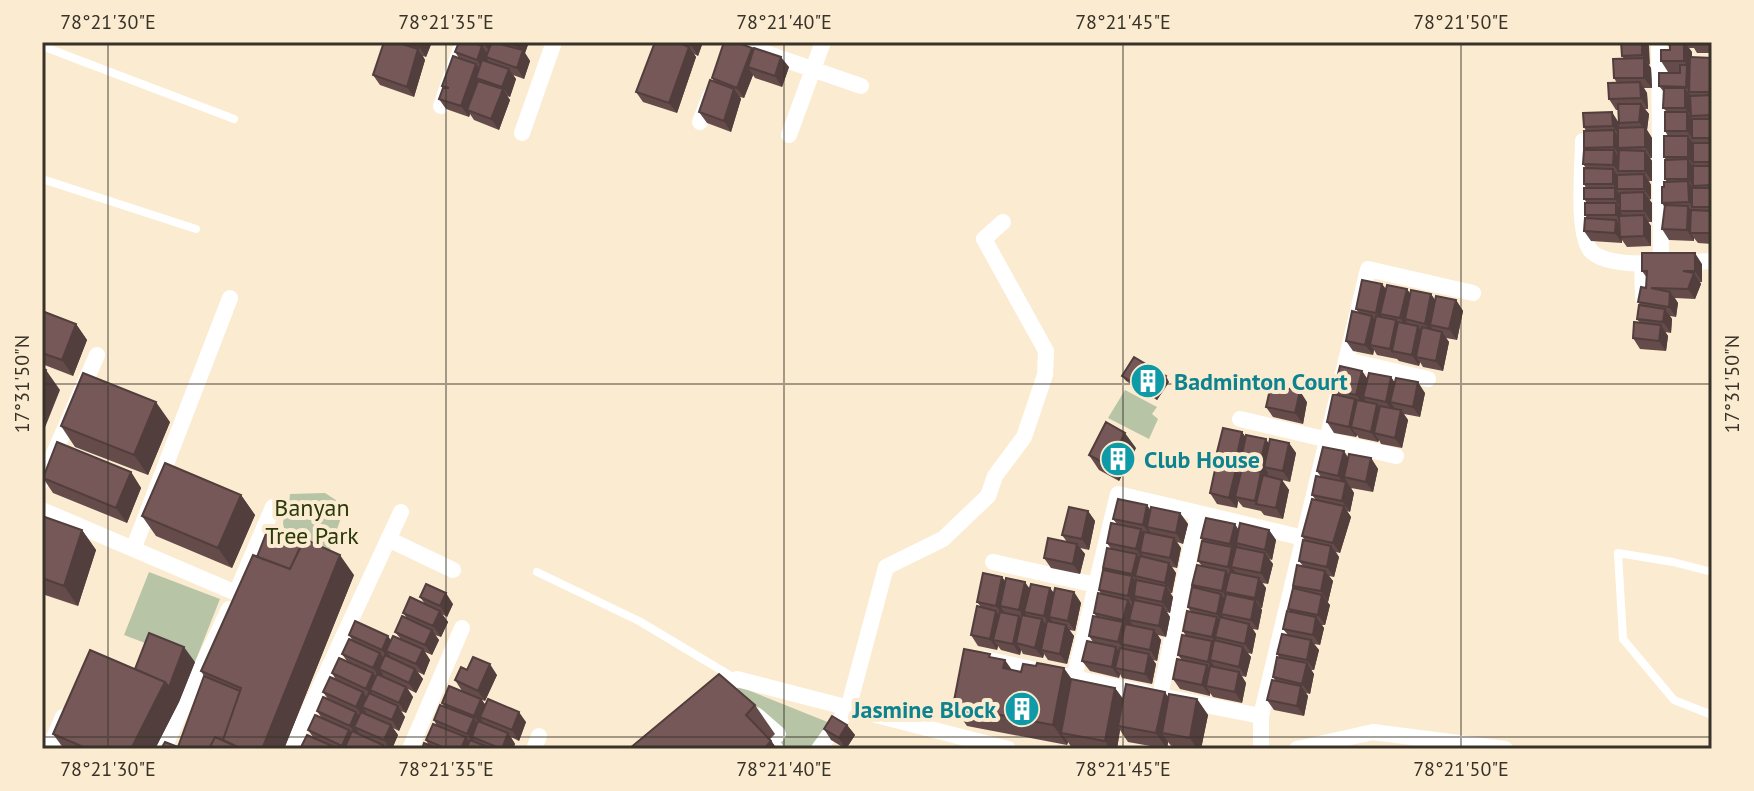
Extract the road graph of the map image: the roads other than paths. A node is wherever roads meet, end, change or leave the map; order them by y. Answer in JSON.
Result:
{"nodes":[{"id":1,"x":463,"y":42,"type":"edge"},
{"id":2,"x":554,"y":42,"type":"edge"},
{"id":3,"x":823,"y":42,"type":"edge"},
{"id":4,"x":1659,"y":42,"type":"edge"},
{"id":5,"x":42,"y":46,"type":"edge"},
{"id":6,"x":730,"y":46,"type":"edge"},
{"id":7,"x":815,"y":70,"type":"junction"},
{"id":8,"x":715,"y":82,"type":"edge"},
{"id":9,"x":861,"y":86,"type":"dead end"},
{"id":10,"x":441,"y":106,"type":"edge"},
{"id":11,"x":234,"y":119,"type":"dead end"},
{"id":12,"x":700,"y":122,"type":"edge"},
{"id":13,"x":522,"y":133,"type":"dead end"},
{"id":14,"x":789,"y":135,"type":"dead end"},
{"id":15,"x":1583,"y":141,"type":"edge"},
{"id":16,"x":42,"y":179,"type":"edge"},
{"id":17,"x":1003,"y":222,"type":"dead end"},
{"id":18,"x":196,"y":229,"type":"dead end"},
{"id":19,"x":1712,"y":261,"type":"edge"},
{"id":20,"x":1661,"y":262,"type":"junction"},
{"id":21,"x":1642,"y":263,"type":"junction"},
{"id":22,"x":1473,"y":293,"type":"dead end"},
{"id":23,"x":230,"y":298,"type":"dead end"},
{"id":24,"x":1643,"y":298,"type":"edge"},
{"id":25,"x":97,"y":355,"type":"dead end"},
{"id":26,"x":1346,"y":360,"type":"junction"},
{"id":27,"x":1428,"y":379,"type":"dead end"},
{"id":28,"x":1240,"y":419,"type":"dead end"},
{"id":29,"x":1328,"y":438,"type":"junction"},
{"id":30,"x":1396,"y":456,"type":"dead end"},
{"id":31,"x":42,"y":481,"type":"edge"},
{"id":32,"x":273,"y":507,"type":"dead end"},
{"id":33,"x":42,"y":510,"type":"edge"},
{"id":34,"x":401,"y":512,"type":"dead end"},
{"id":35,"x":1198,"y":513,"type":"junction"},
{"id":36,"x":1304,"y":538,"type":"junction"},
{"id":37,"x":388,"y":539,"type":"junction"},
{"id":38,"x":134,"y":547,"type":"junction"},
{"id":39,"x":993,"y":562,"type":"dead end"},
{"id":40,"x":453,"y":570,"type":"dead end"},
{"id":41,"x":537,"y":572,"type":"dead end"},
{"id":42,"x":1712,"y":572,"type":"edge"},
{"id":43,"x":1096,"y":585,"type":"junction"},
{"id":44,"x":236,"y":593,"type":"junction"},
{"id":45,"x":462,"y":628,"type":"dead end"},
{"id":46,"x":979,"y":657,"type":"edge"},
{"id":47,"x":1074,"y":678,"type":"junction"},
{"id":48,"x":737,"y":679,"type":"junction"},
{"id":49,"x":1160,"y":696,"type":"junction"},
{"id":50,"x":71,"y":700,"type":"edge"},
{"id":51,"x":736,"y":704,"type":"edge"},
{"id":52,"x":699,"y":705,"type":"edge"},
{"id":53,"x":848,"y":709,"type":"junction"},
{"id":54,"x":1712,"y":715,"type":"edge"},
{"id":55,"x":1261,"y":716,"type":"junction"},
{"id":56,"x":1444,"y":745,"type":"edge"},
{"id":57,"x":773,"y":747,"type":"edge"},
{"id":58,"x":49,"y":749,"type":"edge"},
{"id":59,"x":163,"y":749,"type":"edge"},
{"id":60,"x":291,"y":749,"type":"edge"},
{"id":61,"x":410,"y":749,"type":"edge"},
{"id":62,"x":819,"y":749,"type":"edge"},
{"id":63,"x":1008,"y":749,"type":"edge"},
{"id":64,"x":1261,"y":749,"type":"edge"},
{"id":65,"x":1297,"y":749,"type":"edge"},
{"id":66,"x":1505,"y":749,"type":"edge"}],
"edges":[{"from":1,"to":10,"type":"street"},
{"from":2,"to":13,"type":"street"},
{"from":3,"to":7,"type":"street"},
{"from":4,"to":20,"type":"street"},
{"from":5,"to":11,"type":"lane"},
{"from":6,"to":7,"type":"street"},
{"from":7,"to":9,"type":"street"},
{"from":7,"to":14,"type":"street"},
{"from":8,"to":12,"type":"street"},
{"from":15,"to":21,"type":"street"},
{"from":16,"to":18,"type":"lane"},
{"from":17,"to":53,"type":"street"},
{"from":19,"to":20,"type":"street"},
{"from":20,"to":21,"type":"street"},
{"from":21,"to":24,"type":"street"},
{"from":22,"to":26,"type":"street"},
{"from":23,"to":38,"type":"street"},
{"from":25,"to":31,"type":"street"},
{"from":26,"to":27,"type":"street"},
{"from":26,"to":29,"type":"street"},
{"from":28,"to":29,"type":"street"},
{"from":29,"to":30,"type":"street"},
{"from":29,"to":36,"type":"street"},
{"from":32,"to":44,"type":"street"},
{"from":33,"to":38,"type":"street"},
{"from":34,"to":37,"type":"street"},
{"from":35,"to":36,"type":"street"},
{"from":35,"to":43,"type":"street"},
{"from":35,"to":49,"type":"street"},
{"from":36,"to":55,"type":"street"},
{"from":37,"to":40,"type":"street"},
{"from":37,"to":60,"type":"street"},
{"from":38,"to":44,"type":"street"},
{"from":39,"to":43,"type":"street"},
{"from":41,"to":48,"type":"lane"},
{"from":42,"to":54,"type":"lane"},
{"from":43,"to":47,"type":"street"},
{"from":44,"to":59,"type":"street"},
{"from":45,"to":61,"type":"street"},
{"from":46,"to":47,"type":"street"},
{"from":47,"to":49,"type":"street"},
{"from":48,"to":52,"type":"street"},
{"from":48,"to":53,"type":"street"},
{"from":49,"to":55,"type":"street"},
{"from":50,"to":58,"type":"street"},
{"from":51,"to":57,"type":"street"},
{"from":53,"to":62,"type":"street"},
{"from":53,"to":63,"type":"street"},
{"from":55,"to":64,"type":"street"},
{"from":56,"to":65,"type":"street"},
{"from":56,"to":66,"type":"street"}]}
